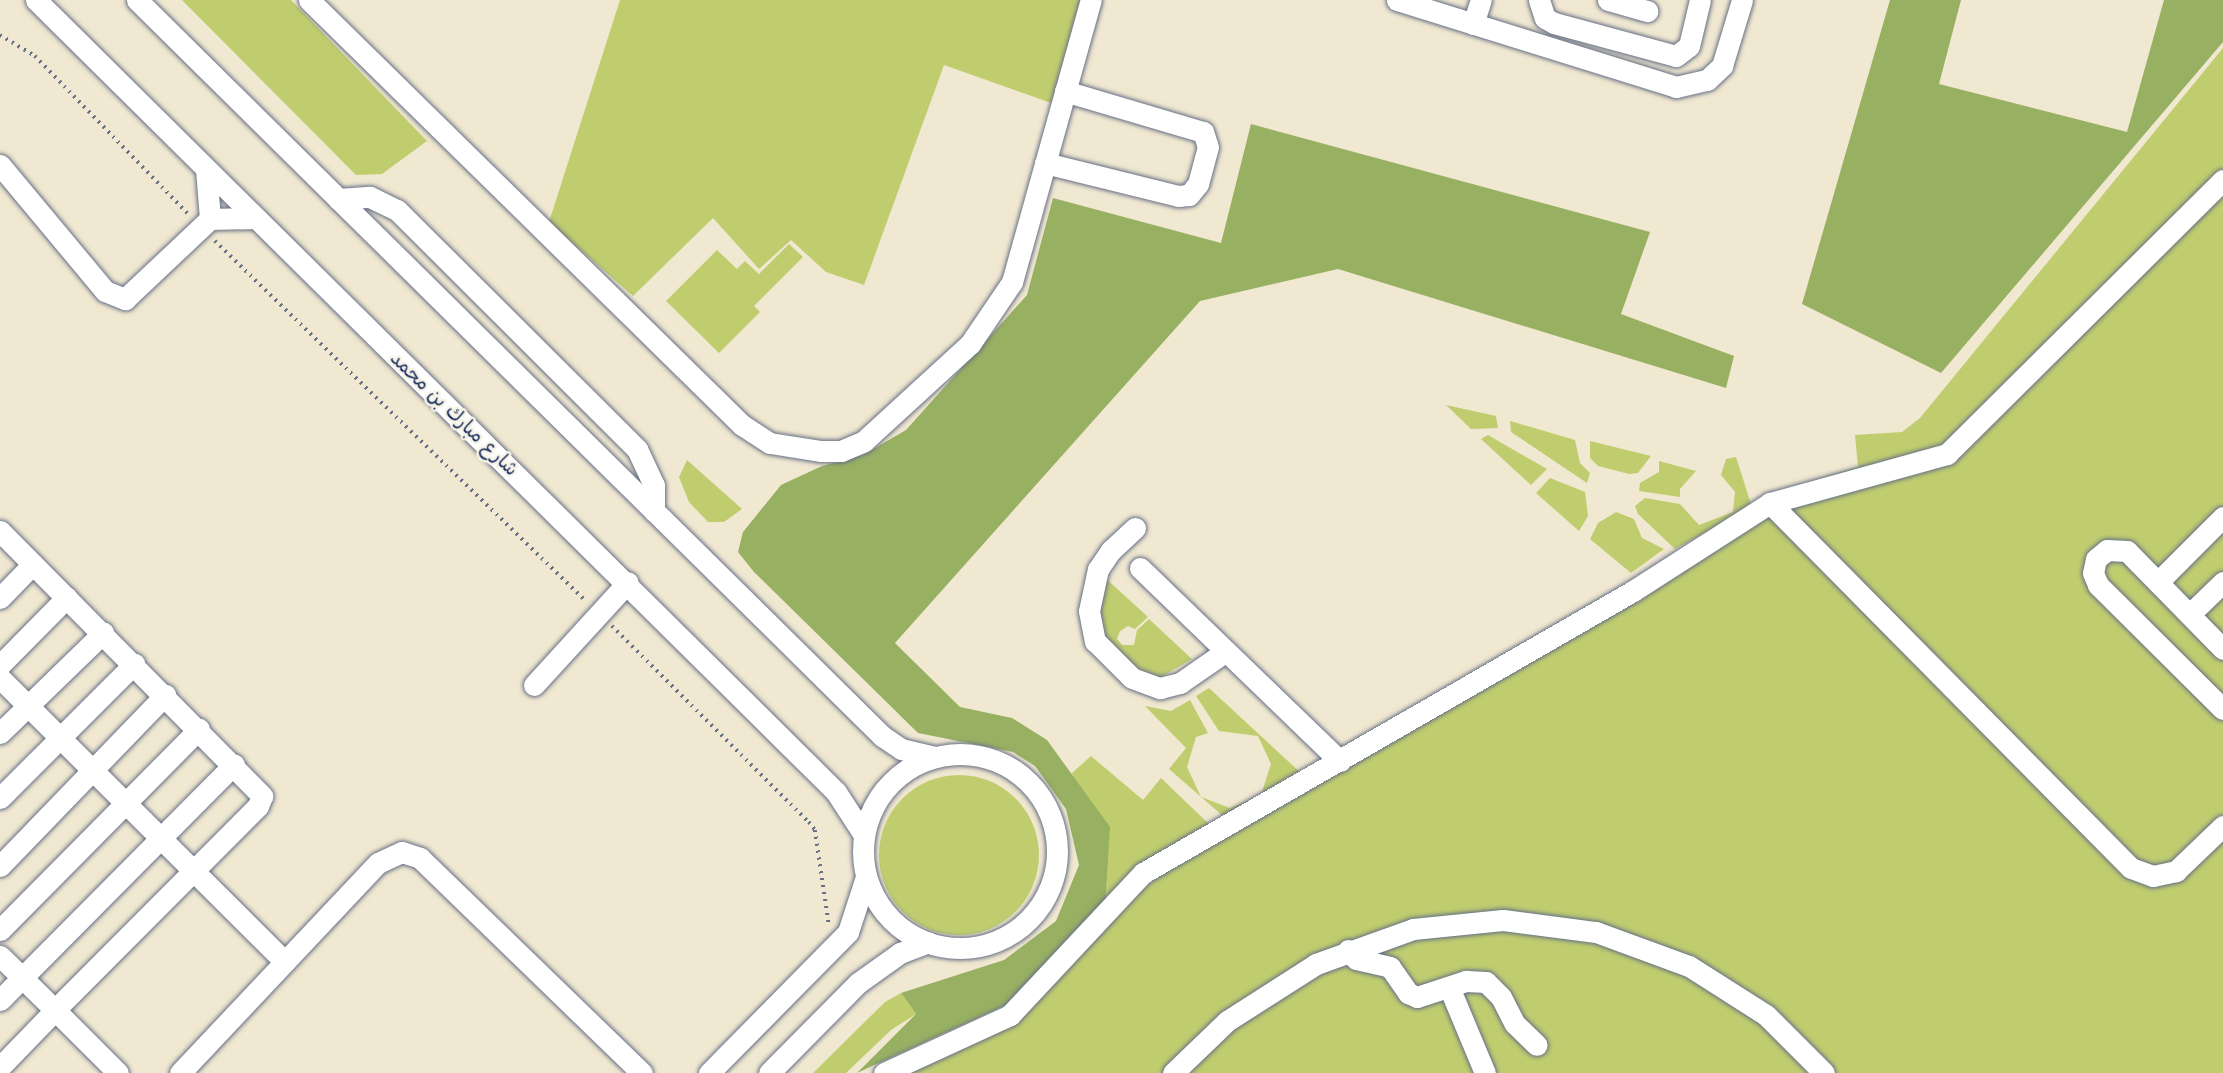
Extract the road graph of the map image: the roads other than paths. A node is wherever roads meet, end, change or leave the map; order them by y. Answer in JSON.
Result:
{"nodes":[{"id":1,"x":36,"y":0,"type":"edge"},
{"id":2,"x":137,"y":0,"type":"edge"},
{"id":3,"x":309,"y":0,"type":"edge"},
{"id":4,"x":1091,"y":0,"type":"edge"},
{"id":5,"x":1397,"y":0,"type":"edge"},
{"id":6,"x":1481,"y":0,"type":"edge"},
{"id":7,"x":1539,"y":0,"type":"edge"},
{"id":8,"x":1608,"y":0,"type":"edge"},
{"id":9,"x":1700,"y":0,"type":"edge"},
{"id":10,"x":1742,"y":0,"type":"edge"},
{"id":11,"x":1647,"y":11,"type":"dead end"},
{"id":12,"x":1473,"y":24,"type":"junction"},
{"id":13,"x":1065,"y":91,"type":"junction"},
{"id":14,"x":1045,"y":163,"type":"junction"},
{"id":15,"x":0,"y":165,"type":"edge"},
{"id":16,"x":206,"y":169,"type":"junction"},
{"id":17,"x":2223,"y":180,"type":"edge"},
{"id":18,"x":338,"y":199,"type":"junction"},
{"id":19,"x":256,"y":218,"type":"junction"},
{"id":20,"x":205,"y":223,"type":"junction"},
{"id":21,"x":1770,"y":503,"type":"junction"},
{"id":22,"x":654,"y":511,"type":"junction"},
{"id":23,"x":2223,"y":517,"type":"edge"},
{"id":24,"x":1135,"y":528,"type":"dead end"},
{"id":25,"x":0,"y":531,"type":"edge"},
{"id":26,"x":33,"y":564,"type":"junction"},
{"id":27,"x":1140,"y":568,"type":"dead end"},
{"id":28,"x":628,"y":582,"type":"junction"},
{"id":29,"x":2158,"y":582,"type":"junction"},
{"id":30,"x":2223,"y":582,"type":"edge"},
{"id":31,"x":67,"y":597,"type":"junction"},
{"id":32,"x":0,"y":598,"type":"edge"},
{"id":33,"x":2190,"y":614,"type":"junction"},
{"id":34,"x":103,"y":633,"type":"junction"},
{"id":35,"x":2223,"y":649,"type":"edge"},
{"id":36,"x":1226,"y":650,"type":"junction"},
{"id":37,"x":134,"y":664,"type":"junction"},
{"id":38,"x":0,"y":665,"type":"edge"},
{"id":39,"x":0,"y":678,"type":"edge"},
{"id":40,"x":534,"y":685,"type":"dead end"},
{"id":41,"x":166,"y":695,"type":"junction"},
{"id":42,"x":28,"y":706,"type":"junction"},
{"id":43,"x":2223,"y":709,"type":"edge"},
{"id":44,"x":199,"y":729,"type":"junction"},
{"id":45,"x":0,"y":733,"type":"edge"},
{"id":46,"x":60,"y":738,"type":"junction"},
{"id":47,"x":935,"y":757,"type":"junction"},
{"id":48,"x":1340,"y":761,"type":"junction"},
{"id":49,"x":234,"y":764,"type":"junction"},
{"id":50,"x":93,"y":770,"type":"junction"},
{"id":51,"x":0,"y":798,"type":"edge"},
{"id":52,"x":126,"y":803,"type":"junction"},
{"id":53,"x":2223,"y":826,"type":"edge"},
{"id":54,"x":864,"y":835,"type":"junction"},
{"id":55,"x":160,"y":838,"type":"junction"},
{"id":56,"x":0,"y":866,"type":"edge"},
{"id":57,"x":194,"y":871,"type":"junction"},
{"id":58,"x":866,"y":877,"type":"junction"},
{"id":59,"x":0,"y":930,"type":"edge"},
{"id":60,"x":928,"y":942,"type":"junction"},
{"id":61,"x":1348,"y":950,"type":"junction"},
{"id":62,"x":0,"y":956,"type":"edge"},
{"id":63,"x":285,"y":962,"type":"junction"},
{"id":64,"x":22,"y":978,"type":"junction"},
{"id":65,"x":1449,"y":987,"type":"junction"},
{"id":66,"x":0,"y":1000,"type":"edge"},
{"id":67,"x":55,"y":1010,"type":"junction"},
{"id":68,"x":1537,"y":1045,"type":"dead end"},
{"id":69,"x":0,"y":1067,"type":"edge"},
{"id":70,"x":118,"y":1073,"type":"edge"},
{"id":71,"x":180,"y":1073,"type":"edge"},
{"id":72,"x":642,"y":1073,"type":"edge"},
{"id":73,"x":709,"y":1073,"type":"edge"},
{"id":74,"x":769,"y":1073,"type":"edge"},
{"id":75,"x":884,"y":1073,"type":"edge"},
{"id":76,"x":1172,"y":1073,"type":"edge"},
{"id":77,"x":1485,"y":1073,"type":"edge"},
{"id":78,"x":1824,"y":1073,"type":"edge"}],
"edges":[{"from":1,"to":16,"type":"street","name":"شارع مبارك بن محمد"},
{"from":2,"to":18,"type":"street"},
{"from":3,"to":14,"type":"street"},
{"from":4,"to":13,"type":"street"},
{"from":5,"to":12,"type":"street"},
{"from":6,"to":12,"type":"street"},
{"from":7,"to":9,"type":"street"},
{"from":8,"to":11,"type":"street"},
{"from":10,"to":12,"type":"street"},
{"from":13,"to":14,"type":"street"},
{"from":13,"to":14,"type":"street"},
{"from":15,"to":20,"type":"street"},
{"from":16,"to":19,"type":"street","name":"شارع مبارك بن محمد"},
{"from":16,"to":20,"type":"street"},
{"from":17,"to":21,"type":"street"},
{"from":18,"to":22,"type":"street"},
{"from":18,"to":22,"type":"street"},
{"from":19,"to":20,"type":"street"},
{"from":19,"to":28,"type":"street","name":"شارع مبارك بن محمد"},
{"from":21,"to":48,"type":"street"},
{"from":21,"to":53,"type":"street"},
{"from":22,"to":47,"type":"street"},
{"from":23,"to":29,"type":"street"},
{"from":24,"to":36,"type":"street"},
{"from":25,"to":26,"type":"street"},
{"from":26,"to":31,"type":"street"},
{"from":26,"to":32,"type":"street"},
{"from":27,"to":36,"type":"street"},
{"from":28,"to":40,"type":"street"},
{"from":28,"to":54,"type":"street","name":"شارع مبارك بن محمد"},
{"from":29,"to":33,"type":"street"},
{"from":29,"to":43,"type":"street"},
{"from":30,"to":33,"type":"street"},
{"from":31,"to":34,"type":"street"},
{"from":31,"to":38,"type":"street"},
{"from":33,"to":35,"type":"street"},
{"from":34,"to":37,"type":"street"},
{"from":34,"to":42,"type":"street"},
{"from":36,"to":48,"type":"street"},
{"from":37,"to":41,"type":"street"},
{"from":37,"to":46,"type":"street"},
{"from":39,"to":42,"type":"street"},
{"from":41,"to":44,"type":"street"},
{"from":41,"to":50,"type":"street"},
{"from":42,"to":45,"type":"street"},
{"from":42,"to":46,"type":"street"},
{"from":44,"to":49,"type":"street"},
{"from":44,"to":52,"type":"street"},
{"from":46,"to":50,"type":"street"},
{"from":46,"to":51,"type":"street"},
{"from":47,"to":54,"type":"street"},
{"from":47,"to":60,"type":"street"},
{"from":48,"to":75,"type":"street"},
{"from":49,"to":55,"type":"street"},
{"from":49,"to":57,"type":"street"},
{"from":50,"to":52,"type":"street"},
{"from":50,"to":56,"type":"street"},
{"from":52,"to":55,"type":"street"},
{"from":52,"to":59,"type":"street"},
{"from":54,"to":58,"type":"street"},
{"from":55,"to":57,"type":"street"},
{"from":55,"to":64,"type":"street"},
{"from":57,"to":63,"type":"street"},
{"from":57,"to":67,"type":"street"},
{"from":58,"to":60,"type":"street"},
{"from":58,"to":73,"type":"street"},
{"from":60,"to":74,"type":"street"},
{"from":61,"to":65,"type":"street"},
{"from":61,"to":76,"type":"street"},
{"from":61,"to":78,"type":"street"},
{"from":62,"to":64,"type":"street"},
{"from":63,"to":71,"type":"street"},
{"from":63,"to":72,"type":"street"},
{"from":64,"to":66,"type":"street"},
{"from":64,"to":67,"type":"street"},
{"from":65,"to":68,"type":"street"},
{"from":65,"to":77,"type":"street"},
{"from":67,"to":69,"type":"street"},
{"from":67,"to":70,"type":"street"}]}
